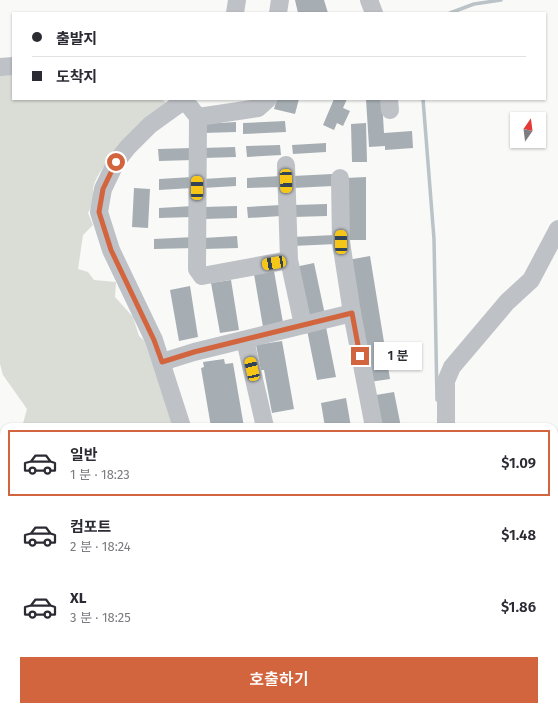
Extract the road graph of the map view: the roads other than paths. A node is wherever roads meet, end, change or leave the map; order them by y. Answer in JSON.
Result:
{"nodes":[{"id":1,"x":237,"y":0,"type":"edge"},
{"id":2,"x":280,"y":0,"type":"edge"},
{"id":3,"x":369,"y":0,"type":"edge"},
{"id":4,"x":235,"y":12,"type":"edge"},
{"id":5,"x":278,"y":12,"type":"edge"},
{"id":6,"x":374,"y":12,"type":"edge"},
{"id":7,"x":12,"y":66,"type":"edge"},
{"id":8,"x":0,"y":67,"type":"edge"},
{"id":9,"x":185,"y":100,"type":"edge"},
{"id":10,"x":187,"y":100,"type":"edge"},
{"id":11,"x":267,"y":100,"type":"edge"},
{"id":12,"x":198,"y":117,"type":"junction"},
{"id":13,"x":286,"y":165,"type":"dead end"},
{"id":14,"x":340,"y":178,"type":"dead end"},
{"id":15,"x":558,"y":229,"type":"edge"},
{"id":16,"x":289,"y":260,"type":"junction"},
{"id":17,"x":352,"y":313,"type":"junction"},
{"id":18,"x":303,"y":325,"type":"junction"},
{"id":19,"x":245,"y":340,"type":"junction"},
{"id":20,"x":162,"y":362,"type":"junction"},
{"id":21,"x":181,"y":423,"type":"edge"},
{"id":22,"x":264,"y":423,"type":"edge"},
{"id":23,"x":373,"y":423,"type":"edge"},
{"id":24,"x":446,"y":423,"type":"edge"}],
"edges":[{"from":1,"to":4,"type":"street"},
{"from":2,"to":5,"type":"street"},
{"from":3,"to":6,"type":"street"},
{"from":7,"to":8,"type":"street"},
{"from":9,"to":20,"type":"street"},
{"from":10,"to":12,"type":"street"},
{"from":11,"to":12,"type":"street"},
{"from":12,"to":16,"type":"street"},
{"from":13,"to":16,"type":"street"},
{"from":14,"to":17,"type":"street"},
{"from":15,"to":24,"type":"street"},
{"from":16,"to":18,"type":"street"},
{"from":17,"to":18,"type":"street"},
{"from":17,"to":23,"type":"street"},
{"from":18,"to":19,"type":"street"},
{"from":19,"to":20,"type":"street"},
{"from":19,"to":22,"type":"street"},
{"from":20,"to":21,"type":"street"}]}
